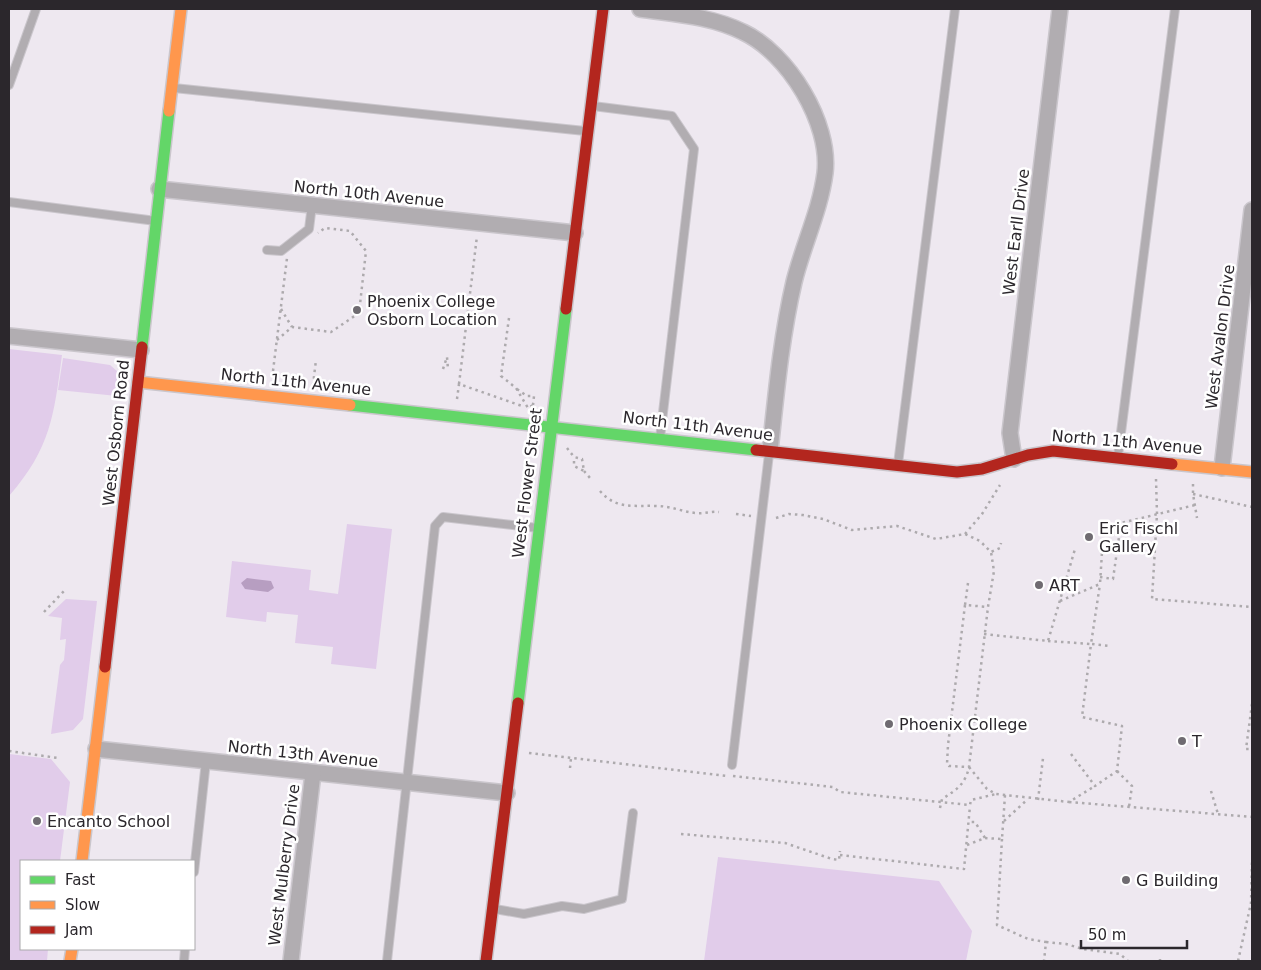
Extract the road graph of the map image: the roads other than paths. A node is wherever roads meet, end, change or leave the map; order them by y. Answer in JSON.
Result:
{"nodes":[{"id":1,"x":36,"y":9,"type":"edge"},
{"id":2,"x":180,"y":9,"type":"edge"},
{"id":3,"x":603,"y":9,"type":"edge"},
{"id":4,"x":640,"y":9,"type":"edge"},
{"id":5,"x":955,"y":9,"type":"edge"},
{"id":6,"x":1060,"y":9,"type":"edge"},
{"id":7,"x":1175,"y":9,"type":"edge"},
{"id":8,"x":9,"y":85,"type":"edge"},
{"id":9,"x":171,"y":87,"type":"junction"},
{"id":10,"x":591,"y":106,"type":"junction"},
{"id":11,"x":588,"y":131,"type":"junction"},
{"id":12,"x":159,"y":189,"type":"junction"},
{"id":13,"x":9,"y":202,"type":"edge"},
{"id":14,"x":312,"y":205,"type":"junction"},
{"id":15,"x":1252,"y":210,"type":"edge"},
{"id":16,"x":156,"y":221,"type":"junction"},
{"id":17,"x":575,"y":233,"type":"junction"},
{"id":18,"x":267,"y":250,"type":"dead end"},
{"id":19,"x":9,"y":336,"type":"edge"},
{"id":20,"x":141,"y":350,"type":"junction"},
{"id":21,"x":138,"y":382,"type":"junction"},
{"id":22,"x":550,"y":427,"type":"junction"},
{"id":23,"x":660,"y":438,"type":"junction"},
{"id":24,"x":770,"y":451,"type":"junction"},
{"id":25,"x":1118,"y":456,"type":"junction"},
{"id":26,"x":1014,"y":459,"type":"junction"},
{"id":27,"x":898,"y":466,"type":"junction"},
{"id":28,"x":1222,"y":468,"type":"junction"},
{"id":29,"x":1252,"y":472,"type":"edge"},
{"id":30,"x":538,"y":528,"type":"junction"},
{"id":31,"x":96,"y":749,"type":"junction"},
{"id":32,"x":206,"y":761,"type":"junction"},
{"id":33,"x":732,"y":765,"type":"dead end"},
{"id":34,"x":313,"y":773,"type":"junction"},
{"id":35,"x":408,"y":783,"type":"junction"},
{"id":36,"x":507,"y":793,"type":"junction"},
{"id":37,"x":633,"y":813,"type":"dead end"},
{"id":38,"x":82,"y":860,"type":"edge"},
{"id":39,"x":195,"y":863,"type":"edge"},
{"id":40,"x":493,"y":908,"type":"junction"},
{"id":41,"x":291,"y":961,"type":"edge"},
{"id":42,"x":387,"y":961,"type":"edge"},
{"id":43,"x":486,"y":961,"type":"edge"}],
"edges":[{"from":1,"to":8,"type":"lane"},
{"from":2,"to":9,"type":"street","name":"West Osborn Road"},
{"from":3,"to":10,"type":"street","name":"West Flower Street"},
{"from":4,"to":24,"type":"street"},
{"from":5,"to":27,"type":"lane"},
{"from":6,"to":26,"type":"street","name":"West Earll Drive"},
{"from":7,"to":25,"type":"lane"},
{"from":9,"to":11,"type":"lane"},
{"from":9,"to":12,"type":"street","name":"West Osborn Road"},
{"from":10,"to":11,"type":"street","name":"West Flower Street"},
{"from":10,"to":23,"type":"lane"},
{"from":11,"to":17,"type":"street","name":"West Flower Street"},
{"from":12,"to":14,"type":"street","name":"North 10th Avenue"},
{"from":12,"to":16,"type":"street","name":"West Osborn Road"},
{"from":13,"to":16,"type":"lane"},
{"from":14,"to":17,"type":"street","name":"North 10th Avenue"},
{"from":14,"to":18,"type":"lane"},
{"from":15,"to":28,"type":"street","name":"West Avalon Drive"},
{"from":16,"to":20,"type":"street","name":"West Osborn Road"},
{"from":17,"to":22,"type":"street","name":"West Flower Street"},
{"from":19,"to":20,"type":"street"},
{"from":20,"to":21,"type":"street","name":"West Osborn Road"},
{"from":21,"to":22,"type":"street","name":"North 11th Avenue"},
{"from":21,"to":31,"type":"street","name":"West Osborn Road"},
{"from":22,"to":23,"type":"street","name":"North 11th Avenue"},
{"from":22,"to":30,"type":"street","name":"West Flower Street"},
{"from":23,"to":24,"type":"street","name":"North 11th Avenue"},
{"from":24,"to":27,"type":"street","name":"North 11th Avenue"},
{"from":24,"to":33,"type":"lane"},
{"from":25,"to":26,"type":"street","name":"North 11th Avenue"},
{"from":25,"to":28,"type":"street","name":"North 11th Avenue"},
{"from":26,"to":27,"type":"street","name":"North 11th Avenue"},
{"from":28,"to":29,"type":"street","name":"North 11th Avenue"},
{"from":30,"to":35,"type":"lane"},
{"from":30,"to":36,"type":"street","name":"West Flower Street"},
{"from":31,"to":32,"type":"street","name":"North 13th Avenue"},
{"from":31,"to":38,"type":"street","name":"West Osborn Road"},
{"from":32,"to":34,"type":"street","name":"North 13th Avenue"},
{"from":32,"to":39,"type":"lane"},
{"from":34,"to":35,"type":"street","name":"North 13th Avenue"},
{"from":34,"to":41,"type":"street","name":"West Mulberry Drive"},
{"from":35,"to":36,"type":"street","name":"North 13th Avenue"},
{"from":35,"to":42,"type":"lane"},
{"from":36,"to":40,"type":"street","name":"West Flower Street"},
{"from":37,"to":40,"type":"lane"},
{"from":40,"to":43,"type":"street","name":"West Flower Street"}]}
